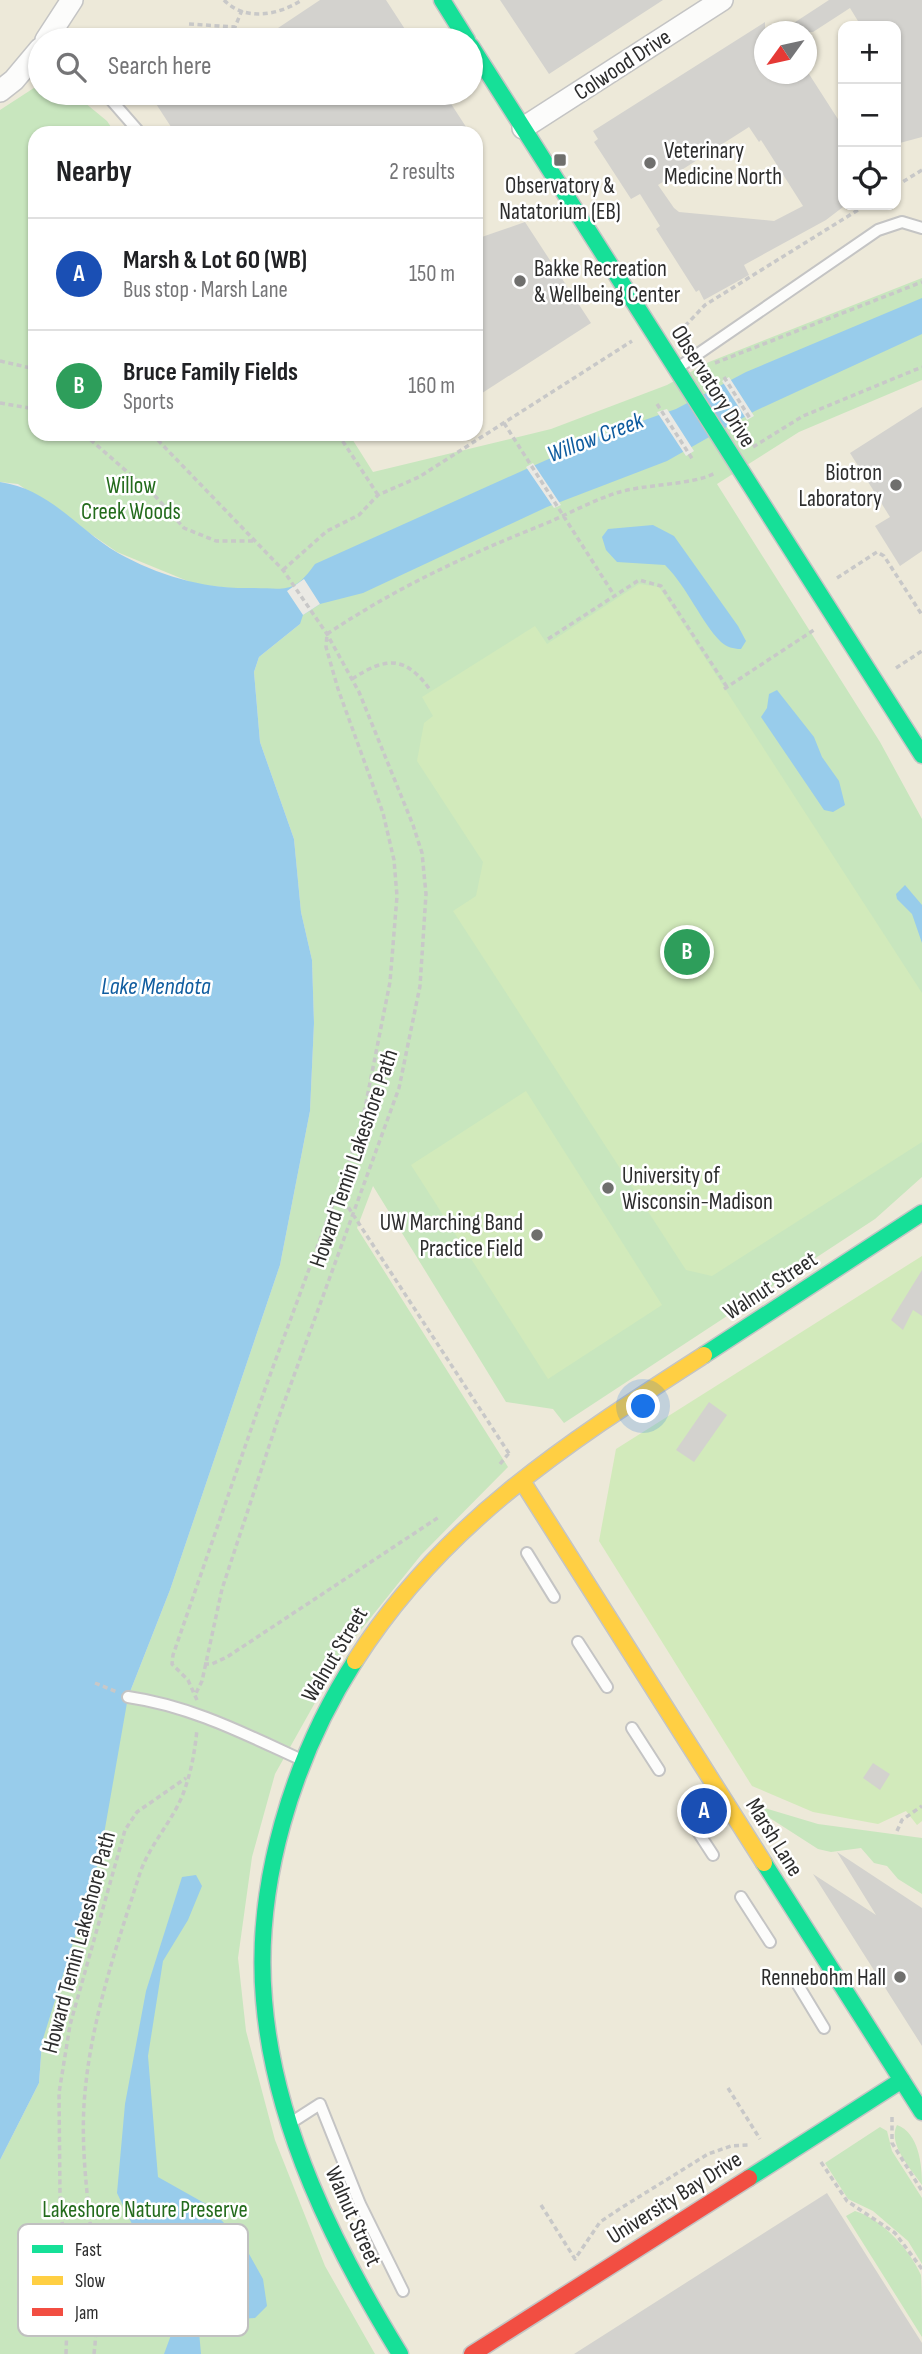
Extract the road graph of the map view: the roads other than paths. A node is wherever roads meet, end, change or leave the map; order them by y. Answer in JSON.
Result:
{"nodes":[{"id":1,"x":72,"y":0,"type":"edge"},
{"id":2,"x":442,"y":0,"type":"edge"},
{"id":3,"x":722,"y":0,"type":"edge"},
{"id":4,"x":54,"y":28,"type":"edge"},
{"id":5,"x":460,"y":28,"type":"edge"},
{"id":6,"x":28,"y":63,"type":"edge"},
{"id":7,"x":483,"y":65,"type":"edge"},
{"id":8,"x":0,"y":91,"type":"edge"},
{"id":9,"x":116,"y":105,"type":"edge"},
{"id":10,"x":134,"y":126,"type":"edge"},
{"id":11,"x":523,"y":128,"type":"junction"},
{"id":12,"x":922,"y":228,"type":"edge"},
{"id":13,"x":677,"y":369,"type":"junction"},
{"id":14,"x":922,"y":725,"type":"edge"},
{"id":15,"x":908,"y":734,"type":"junction"},
{"id":16,"x":921,"y":756,"type":"edge"},
{"id":17,"x":922,"y":1213,"type":"edge"},
{"id":18,"x":522,"y":1481,"type":"junction"},
{"id":19,"x":527,"y":1553,"type":"dead end"},
{"id":20,"x":554,"y":1597,"type":"dead end"},
{"id":21,"x":578,"y":1642,"type":"dead end"},
{"id":22,"x":384,"y":1644,"type":"dead end"},
{"id":23,"x":351,"y":1665,"type":"junction"},
{"id":24,"x":607,"y":1687,"type":"dead end"},
{"id":25,"x":128,"y":1698,"type":"road end"},
{"id":26,"x":632,"y":1728,"type":"dead end"},
{"id":27,"x":322,"y":1745,"type":"dead end"},
{"id":28,"x":304,"y":1758,"type":"junction"},
{"id":29,"x":659,"y":1770,"type":"dead end"},
{"id":30,"x":685,"y":1812,"type":"dead end"},
{"id":31,"x":713,"y":1855,"type":"dead end"},
{"id":32,"x":741,"y":1898,"type":"dead end"},
{"id":33,"x":770,"y":1942,"type":"dead end"},
{"id":34,"x":797,"y":1985,"type":"dead end"},
{"id":35,"x":824,"y":2028,"type":"dead end"},
{"id":36,"x":902,"y":2080,"type":"junction"},
{"id":37,"x":922,"y":2112,"type":"edge"},
{"id":38,"x":292,"y":2122,"type":"junction"},
{"id":39,"x":403,"y":2291,"type":"dead end"},
{"id":40,"x":400,"y":2354,"type":"edge"},
{"id":41,"x":472,"y":2354,"type":"edge"}],
"edges":[{"from":1,"to":4,"type":"street"},
{"from":2,"to":5,"type":"street"},
{"from":3,"to":11,"type":"street","name":"Colwood Drive"},
{"from":6,"to":8,"type":"street"},
{"from":7,"to":11,"type":"street","name":"Observatory Drive"},
{"from":9,"to":10,"type":"lane"},
{"from":11,"to":13,"type":"street","name":"Observatory Drive"},
{"from":12,"to":13,"type":"lane"},
{"from":13,"to":15,"type":"street","name":"Observatory Drive"},
{"from":14,"to":15,"type":"lane"},
{"from":15,"to":16,"type":"street","name":"Observatory Drive"},
{"from":17,"to":18,"type":"street","name":"Walnut Street"},
{"from":18,"to":23,"type":"street","name":"Walnut Street"},
{"from":18,"to":36,"type":"street","name":"Marsh Lane"},
{"from":19,"to":20,"type":"lane"},
{"from":21,"to":24,"type":"lane"},
{"from":22,"to":23,"type":"lane"},
{"from":23,"to":28,"type":"street","name":"Walnut Street"},
{"from":25,"to":28,"type":"lane"},
{"from":26,"to":29,"type":"lane"},
{"from":27,"to":28,"type":"lane"},
{"from":28,"to":38,"type":"street","name":"Walnut Street"},
{"from":30,"to":31,"type":"lane"},
{"from":32,"to":33,"type":"lane"},
{"from":34,"to":35,"type":"lane"},
{"from":36,"to":37,"type":"street","name":"Marsh Lane"},
{"from":36,"to":41,"type":"street","name":"University Bay Drive"},
{"from":38,"to":39,"type":"lane"},
{"from":38,"to":40,"type":"street","name":"Walnut Street"}]}
